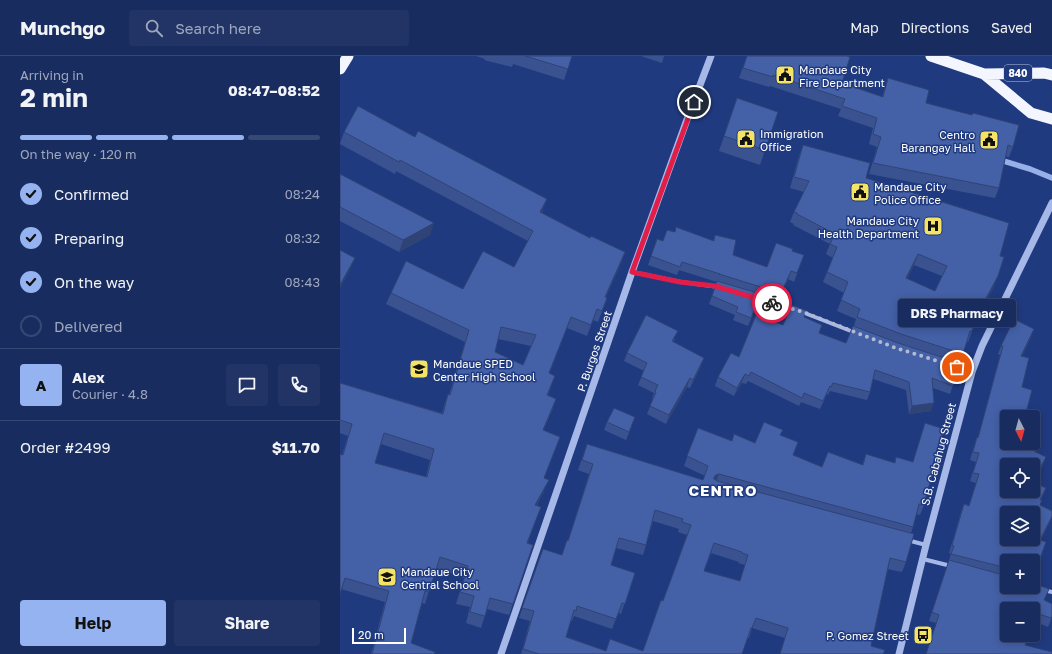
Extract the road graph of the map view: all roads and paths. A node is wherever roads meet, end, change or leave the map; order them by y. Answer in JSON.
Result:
{"nodes":[{"id":1,"x":348,"y":56,"type":"edge"},
{"id":2,"x":711,"y":56,"type":"edge"},
{"id":3,"x":930,"y":56,"type":"edge"},
{"id":4,"x":340,"y":69,"type":"edge"},
{"id":5,"x":984,"y":74,"type":"junction"},
{"id":6,"x":1052,"y":75,"type":"edge"},
{"id":7,"x":1052,"y":119,"type":"edge"},
{"id":8,"x":1052,"y":204,"type":"edge"},
{"id":9,"x":632,"y":272,"type":"junction"},
{"id":10,"x":722,"y":288,"type":"edge"},
{"id":11,"x":752,"y":297,"type":"edge"},
{"id":12,"x":860,"y":334,"type":"edge"},
{"id":13,"x":949,"y":365,"type":"edge"},
{"id":14,"x":972,"y":372,"type":"junction"},
{"id":15,"x":903,"y":539,"type":"edge"},
{"id":16,"x":926,"y":545,"type":"junction"},
{"id":17,"x":923,"y":559,"type":"junction"},
{"id":18,"x":953,"y":567,"type":"edge"},
{"id":19,"x":1040,"y":589,"type":"edge"},
{"id":20,"x":1052,"y":592,"type":"edge"},
{"id":21,"x":501,"y":654,"type":"edge"},
{"id":22,"x":899,"y":654,"type":"edge"}],
"edges":[{"from":1,"to":4,"type":"highway"},
{"from":2,"to":9,"type":"street","name":"P. Burgos Street"},
{"from":3,"to":5,"type":"highway","number":"840"},
{"from":5,"to":6,"type":"highway","number":"840"},
{"from":5,"to":7,"type":"highway","number":"840"},
{"from":8,"to":14,"type":"street","name":"S.B. Cabahug Street"},
{"from":9,"to":10,"type":"street"},
{"from":9,"to":21,"type":"street","name":"P. Burgos Street"},
{"from":11,"to":12,"type":"street"},
{"from":13,"to":14,"type":"street"},
{"from":14,"to":16,"type":"street","name":"S.B. Cabahug Street"},
{"from":15,"to":16,"type":"street"},
{"from":16,"to":17,"type":"street","name":"S.B. Cabahug Street"},
{"from":17,"to":18,"type":"street"},
{"from":17,"to":22,"type":"street","name":"S.B. Cabahug Street"},
{"from":19,"to":20,"type":"street"}]}
